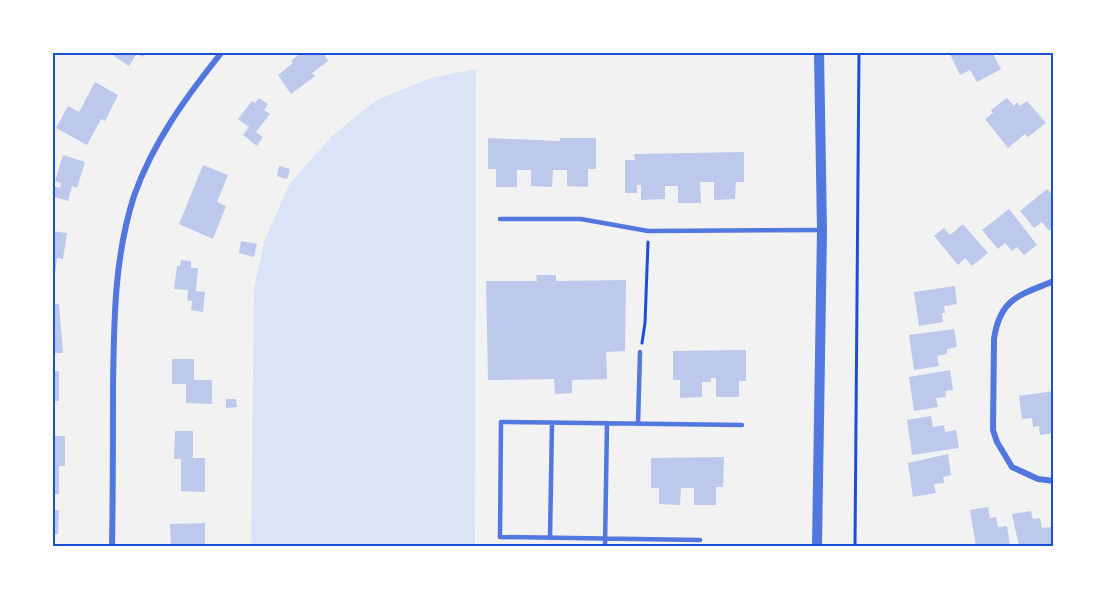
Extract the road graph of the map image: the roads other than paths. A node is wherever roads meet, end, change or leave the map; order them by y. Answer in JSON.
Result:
{"nodes":[{"id":1,"x":222,"y":52,"type":"edge"},
{"id":2,"x":819,"y":52,"type":"edge"},
{"id":3,"x":500,"y":219,"type":"dead end"},
{"id":4,"x":822,"y":230,"type":"junction"},
{"id":5,"x":1053,"y":281,"type":"edge"},
{"id":6,"x":640,"y":352,"type":"road end"},
{"id":7,"x":552,"y":423,"type":"junction"},
{"id":8,"x":607,"y":423,"type":"junction"},
{"id":9,"x":638,"y":424,"type":"junction"},
{"id":10,"x":742,"y":425,"type":"dead end"},
{"id":11,"x":1053,"y":481,"type":"edge"},
{"id":12,"x":550,"y":538,"type":"junction"},
{"id":13,"x":605,"y":539,"type":"junction"},
{"id":14,"x":700,"y":540,"type":"dead end"},
{"id":15,"x":112,"y":546,"type":"edge"},
{"id":16,"x":605,"y":546,"type":"edge"},
{"id":17,"x":817,"y":546,"type":"edge"}],
"edges":[{"from":1,"to":15,"type":"street"},
{"from":2,"to":4,"type":"street"},
{"from":3,"to":4,"type":"lane"},
{"from":4,"to":17,"type":"street"},
{"from":5,"to":11,"type":"street"},
{"from":6,"to":9,"type":"lane"},
{"from":7,"to":8,"type":"lane"},
{"from":7,"to":12,"type":"lane"},
{"from":7,"to":12,"type":"lane"},
{"from":8,"to":9,"type":"lane"},
{"from":8,"to":13,"type":"lane"},
{"from":9,"to":10,"type":"lane"},
{"from":12,"to":13,"type":"lane"},
{"from":13,"to":14,"type":"lane"},
{"from":13,"to":16,"type":"lane"}]}
